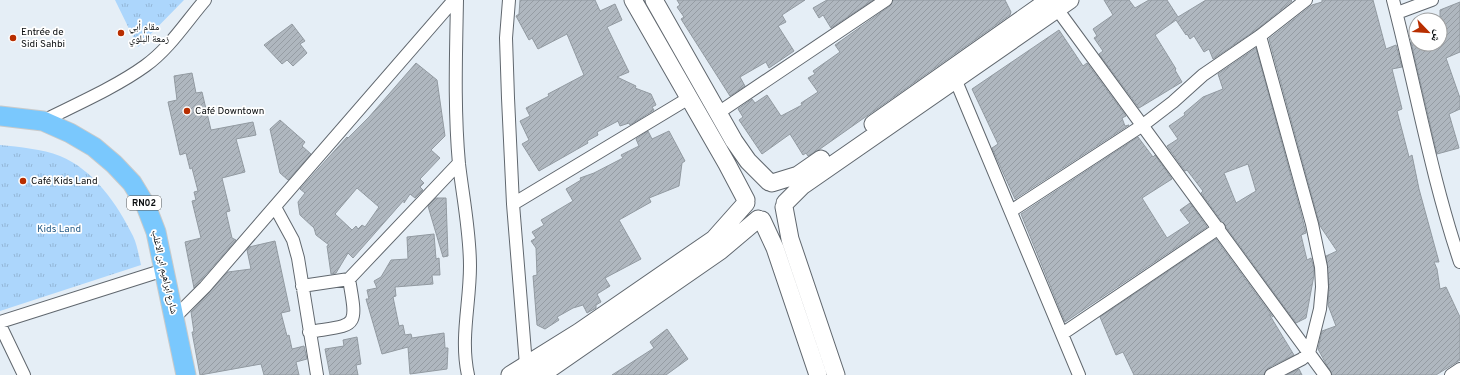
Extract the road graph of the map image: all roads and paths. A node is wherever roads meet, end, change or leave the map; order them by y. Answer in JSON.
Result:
{"nodes":[{"id":1,"x":205,"y":0,"type":"edge"},
{"id":2,"x":454,"y":0,"type":"edge"},
{"id":3,"x":458,"y":0,"type":"edge"},
{"id":4,"x":509,"y":0,"type":"edge"},
{"id":5,"x":633,"y":0,"type":"edge"},
{"id":6,"x":654,"y":0,"type":"edge"},
{"id":7,"x":886,"y":0,"type":"edge"},
{"id":8,"x":1306,"y":0,"type":"edge"},
{"id":9,"x":1393,"y":0,"type":"edge"},
{"id":10,"x":1432,"y":0,"type":"edge"},
{"id":11,"x":1048,"y":4,"type":"edge"},
{"id":12,"x":1397,"y":13,"type":"junction"},
{"id":13,"x":1260,"y":36,"type":"junction"},
{"id":14,"x":956,"y":81,"type":"junction"},
{"id":15,"x":689,"y":98,"type":"junction"},
{"id":16,"x":718,"y":113,"type":"junction"},
{"id":17,"x":0,"y":116,"type":"edge"},
{"id":18,"x":43,"y":121,"type":"junction"},
{"id":19,"x":1143,"y":125,"type":"junction"},
{"id":20,"x":459,"y":163,"type":"junction"},
{"id":21,"x":770,"y":182,"type":"junction"},
{"id":22,"x":746,"y":201,"type":"junction"},
{"id":23,"x":513,"y":204,"type":"junction"},
{"id":24,"x":784,"y":205,"type":"junction"},
{"id":25,"x":275,"y":207,"type":"junction"},
{"id":26,"x":1011,"y":211,"type":"junction"},
{"id":27,"x":760,"y":220,"type":"junction"},
{"id":28,"x":1454,"y":226,"type":"edge"},
{"id":29,"x":1218,"y":228,"type":"junction"},
{"id":30,"x":1460,"y":262,"type":"edge"},
{"id":31,"x":164,"y":270,"type":"junction"},
{"id":32,"x":349,"y":279,"type":"junction"},
{"id":33,"x":302,"y":286,"type":"junction"},
{"id":34,"x":175,"y":317,"type":"junction"},
{"id":35,"x":0,"y":323,"type":"edge"},
{"id":36,"x":309,"y":332,"type":"junction"},
{"id":37,"x":1062,"y":334,"type":"junction"},
{"id":38,"x":1310,"y":353,"type":"junction"},
{"id":39,"x":1460,"y":369,"type":"edge"},
{"id":40,"x":528,"y":370,"type":"edge"},
{"id":41,"x":24,"y":375,"type":"edge"},
{"id":42,"x":186,"y":375,"type":"edge"},
{"id":43,"x":317,"y":375,"type":"edge"},
{"id":44,"x":468,"y":375,"type":"edge"},
{"id":45,"x":510,"y":375,"type":"edge"},
{"id":46,"x":541,"y":375,"type":"edge"},
{"id":47,"x":818,"y":375,"type":"edge"},
{"id":48,"x":836,"y":375,"type":"edge"},
{"id":49,"x":1079,"y":375,"type":"edge"},
{"id":50,"x":1271,"y":375,"type":"edge"},
{"id":51,"x":1325,"y":375,"type":"edge"},
{"id":52,"x":1451,"y":375,"type":"edge"}],
"edges":[{"from":1,"to":18,"type":"street"},
{"from":2,"to":25,"type":"street"},
{"from":3,"to":20,"type":"street"},
{"from":4,"to":23,"type":"street"},
{"from":5,"to":15,"type":"street"},
{"from":6,"to":16,"type":"street"},
{"from":7,"to":16,"type":"street"},
{"from":8,"to":13,"type":"street"},
{"from":9,"to":12,"type":"street"},
{"from":10,"to":12,"type":"street"},
{"from":11,"to":14,"type":"street"},
{"from":11,"to":19,"type":"street"},
{"from":11,"to":21,"type":"street"},
{"from":12,"to":28,"type":"street"},
{"from":13,"to":19,"type":"street"},
{"from":13,"to":38,"type":"street"},
{"from":14,"to":24,"type":"street"},
{"from":14,"to":26,"type":"street"},
{"from":15,"to":22,"type":"street"},
{"from":15,"to":23,"type":"street"},
{"from":16,"to":21,"type":"street"},
{"from":17,"to":18,"type":"main road","name":"شارع ابراهيم ابن الاغلب","number":"RN02"},
{"from":18,"to":31,"type":"main road","name":"شارع ابراهيم ابن الاغلب","number":"RN02"},
{"from":19,"to":26,"type":"street"},
{"from":19,"to":29,"type":"street"},
{"from":20,"to":32,"type":"street"},
{"from":20,"to":44,"type":"street"},
{"from":21,"to":22,"type":"street"},
{"from":21,"to":24,"type":"street"},
{"from":22,"to":27,"type":"street"},
{"from":22,"to":40,"type":"street"},
{"from":23,"to":40,"type":"street"},
{"from":24,"to":27,"type":"street"},
{"from":24,"to":48,"type":"street"},
{"from":25,"to":33,"type":"street"},
{"from":25,"to":34,"type":"street"},
{"from":26,"to":37,"type":"street"},
{"from":27,"to":46,"type":"street"},
{"from":27,"to":47,"type":"street"},
{"from":28,"to":30,"type":"street"},
{"from":29,"to":37,"type":"street"},
{"from":29,"to":38,"type":"street"},
{"from":31,"to":34,"type":"main road","name":"شارع ابراهيم ابن الاغلب","number":"RN02"},
{"from":31,"to":35,"type":"street"},
{"from":32,"to":33,"type":"street"},
{"from":32,"to":36,"type":"street"},
{"from":33,"to":36,"type":"street"},
{"from":34,"to":42,"type":"main road","name":"شارع ابراهيم ابن الاغلب","number":"RN02"},
{"from":35,"to":41,"type":"street"},
{"from":36,"to":43,"type":"street"},
{"from":37,"to":49,"type":"street"},
{"from":38,"to":50,"type":"street"},
{"from":38,"to":51,"type":"street"},
{"from":39,"to":52,"type":"street"},
{"from":40,"to":45,"type":"street"}]}
